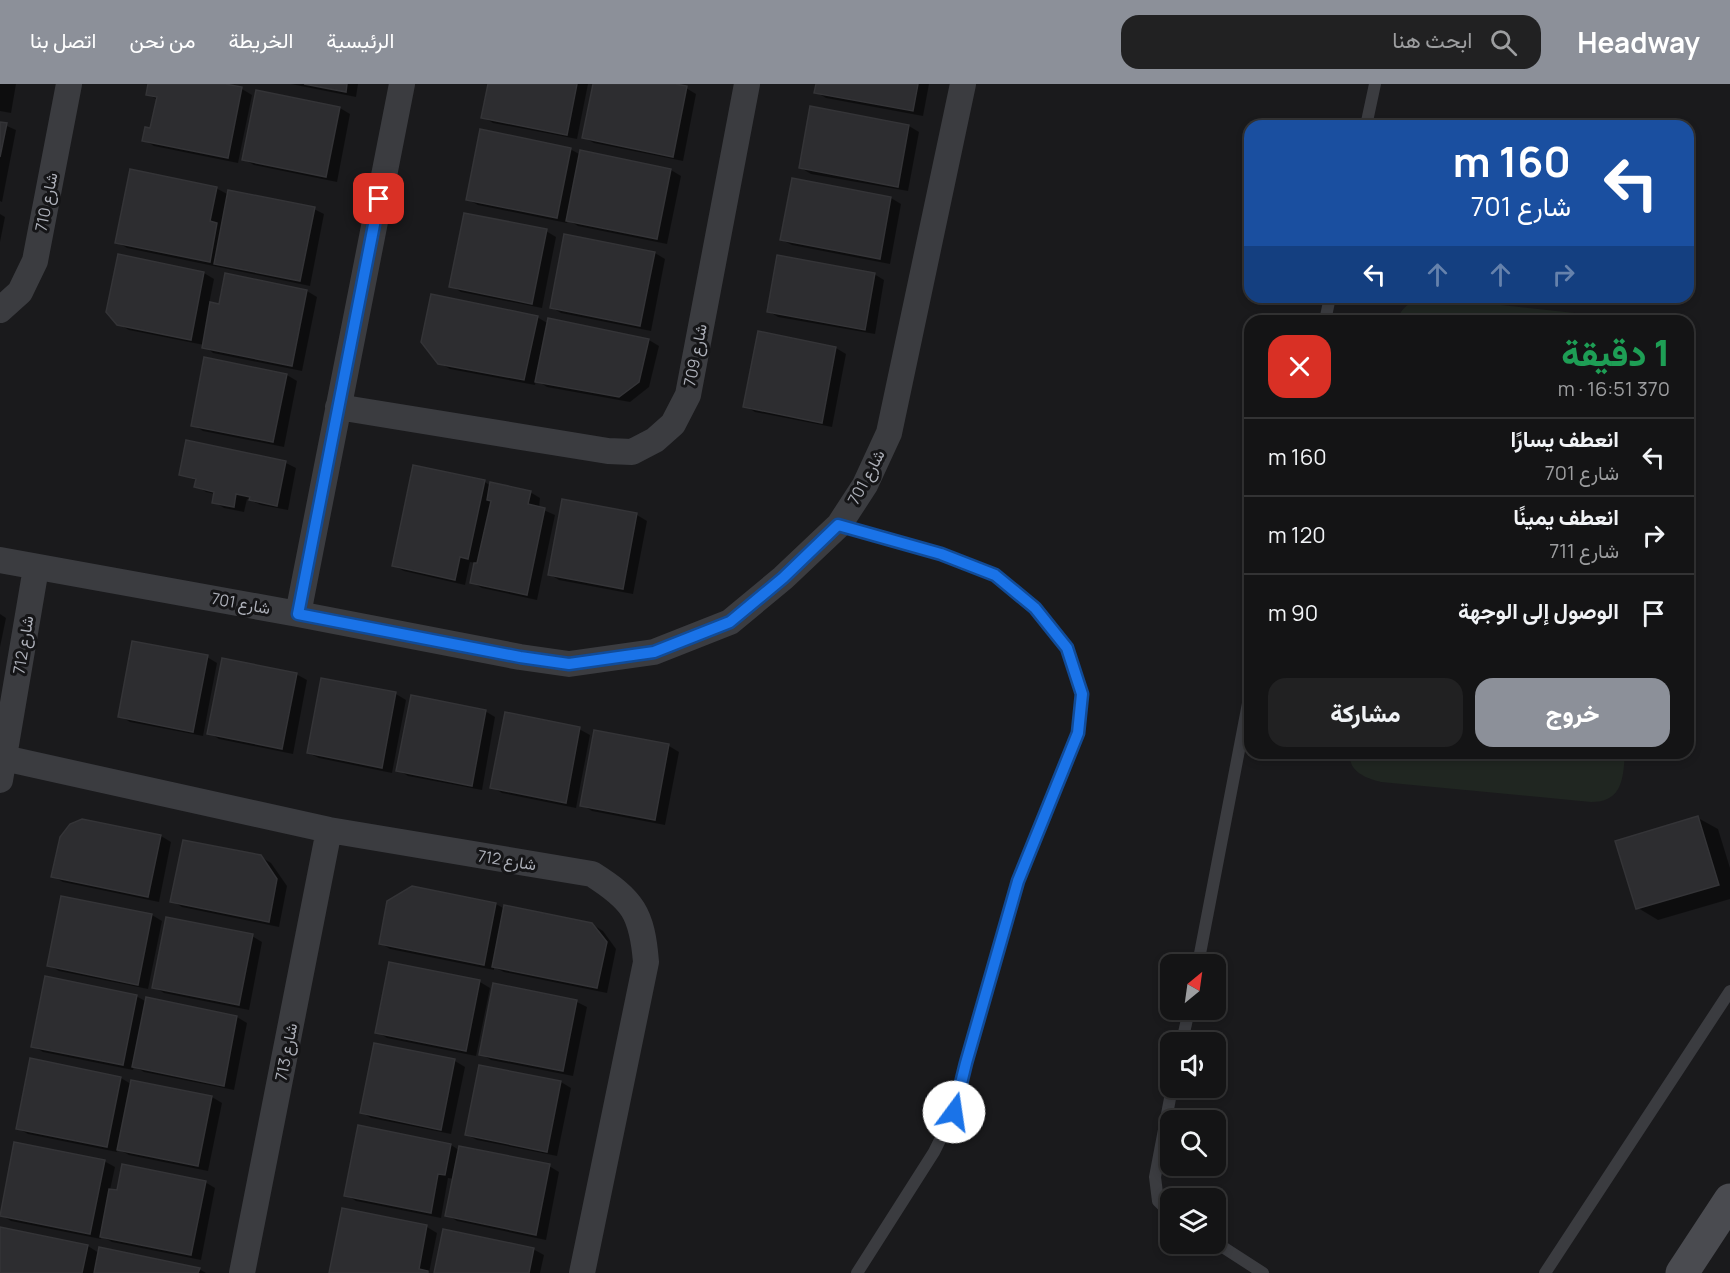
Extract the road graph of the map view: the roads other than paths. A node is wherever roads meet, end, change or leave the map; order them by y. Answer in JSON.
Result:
{"nodes":[{"id":1,"x":69,"y":84,"type":"edge"},
{"id":2,"x":402,"y":84,"type":"edge"},
{"id":3,"x":747,"y":84,"type":"edge"},
{"id":4,"x":963,"y":84,"type":"edge"},
{"id":5,"x":1375,"y":84,"type":"edge"},
{"id":6,"x":1367,"y":120,"type":"edge"},
{"id":7,"x":0,"y":310,"type":"edge"},
{"id":8,"x":338,"y":407,"type":"junction"},
{"id":9,"x":838,"y":525,"type":"junction"},
{"id":10,"x":0,"y":560,"type":"edge"},
{"id":11,"x":36,"y":568,"type":"junction"},
{"id":12,"x":298,"y":614,"type":"junction"},
{"id":13,"x":1244,"y":724,"type":"edge"},
{"id":14,"x":2,"y":769,"type":"edge"},
{"id":15,"x":329,"y":830,"type":"junction"},
{"id":16,"x":1200,"y":954,"type":"edge"},
{"id":17,"x":1730,"y":991,"type":"edge"},
{"id":18,"x":1170,"y":1098,"type":"edge"},
{"id":19,"x":1730,"y":1200,"type":"edge"},
{"id":20,"x":1160,"y":1203,"type":"edge"},
{"id":21,"x":1226,"y":1249,"type":"edge"},
{"id":22,"x":242,"y":1273,"type":"edge"},
{"id":23,"x":582,"y":1273,"type":"edge"},
{"id":24,"x":857,"y":1273,"type":"edge"},
{"id":25,"x":1263,"y":1273,"type":"edge"},
{"id":26,"x":1545,"y":1273,"type":"edge"},
{"id":27,"x":1682,"y":1273,"type":"edge"}],
"edges":[{"from":1,"to":7,"type":"street","name":"شارع 710"},
{"from":2,"to":8,"type":"street"},
{"from":3,"to":8,"type":"street","name":"شارع 709"},
{"from":4,"to":9,"type":"street","name":"شارع 701"},
{"from":5,"to":6,"type":"lane"},
{"from":8,"to":12,"type":"street"},
{"from":9,"to":12,"type":"street","name":"شارع 701"},
{"from":9,"to":24,"type":"lane"},
{"from":10,"to":11,"type":"street","name":"شارع 701"},
{"from":11,"to":12,"type":"street","name":"شارع 701"},
{"from":11,"to":14,"type":"street","name":"شارع 712"},
{"from":13,"to":16,"type":"lane"},
{"from":14,"to":15,"type":"street","name":"شارع 712"},
{"from":15,"to":22,"type":"street","name":"شارع 713"},
{"from":15,"to":23,"type":"street","name":"شارع 712"},
{"from":17,"to":26,"type":"lane"},
{"from":18,"to":20,"type":"lane"},
{"from":19,"to":27,"type":"main road"},
{"from":21,"to":25,"type":"lane"}]}
